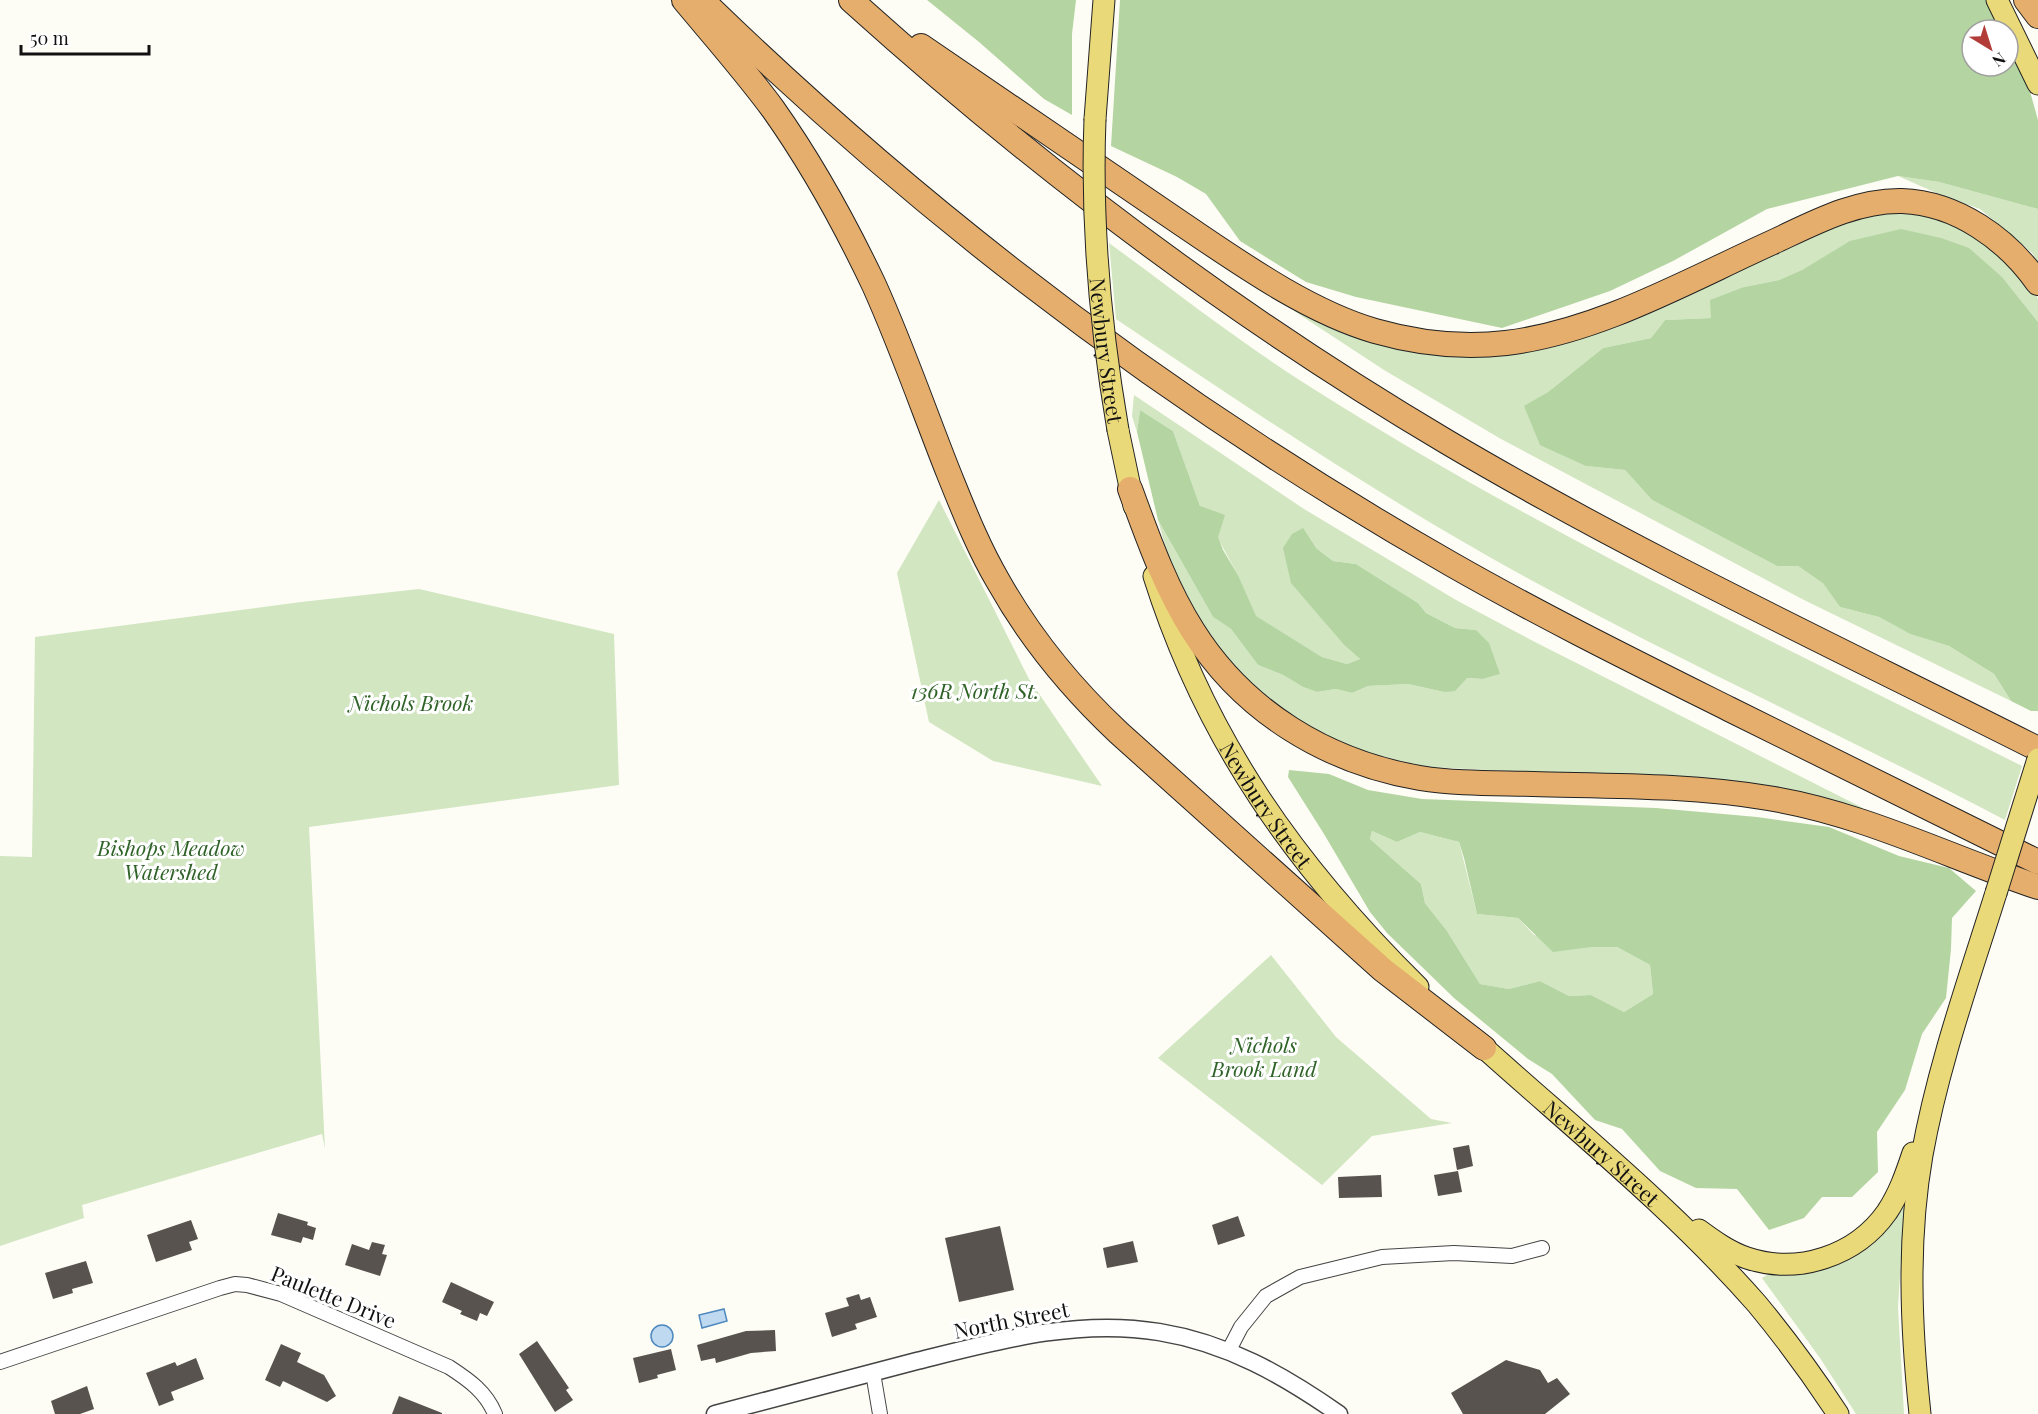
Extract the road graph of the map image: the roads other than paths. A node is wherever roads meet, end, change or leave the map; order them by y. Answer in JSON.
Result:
{"nodes":[{"id":1,"x":684,"y":0,"type":"edge"},
{"id":2,"x":702,"y":0,"type":"edge"},
{"id":3,"x":853,"y":0,"type":"edge"},
{"id":4,"x":1104,"y":0,"type":"edge"},
{"id":5,"x":1996,"y":0,"type":"edge"},
{"id":6,"x":2026,"y":0,"type":"edge"},
{"id":7,"x":2038,"y":16,"type":"edge"},
{"id":8,"x":2038,"y":84,"type":"edge"},
{"id":9,"x":2038,"y":283,"type":"edge"},
{"id":10,"x":1130,"y":489,"type":"junction"},
{"id":11,"x":2038,"y":749,"type":"edge"},
{"id":12,"x":2038,"y":759,"type":"edge"},
{"id":13,"x":2038,"y":862,"type":"edge"},
{"id":14,"x":2038,"y":887,"type":"edge"},
{"id":15,"x":1484,"y":1048,"type":"junction"},
{"id":16,"x":1947,"y":1051,"type":"junction"},
{"id":17,"x":1648,"y":1193,"type":"junction"},
{"id":18,"x":1542,"y":1248,"type":"dead end"},
{"id":19,"x":1228,"y":1352,"type":"junction"},
{"id":20,"x":0,"y":1362,"type":"edge"},
{"id":21,"x":873,"y":1373,"type":"junction"},
{"id":22,"x":495,"y":1414,"type":"edge"},
{"id":23,"x":715,"y":1414,"type":"edge"},
{"id":24,"x":880,"y":1414,"type":"edge"},
{"id":25,"x":1339,"y":1414,"type":"edge"},
{"id":26,"x":1838,"y":1414,"type":"edge"},
{"id":27,"x":1920,"y":1414,"type":"edge"}],
"edges":[{"from":1,"to":15,"type":"highway"},
{"from":2,"to":13,"type":"highway"},
{"from":3,"to":9,"type":"highway"},
{"from":3,"to":11,"type":"highway"},
{"from":4,"to":10,"type":"main road","name":"Newbury Street","bridge":true},
{"from":5,"to":8,"type":"main road"},
{"from":6,"to":7,"type":"highway"},
{"from":10,"to":14,"type":"highway"},
{"from":10,"to":15,"type":"main road","name":"Newbury Street"},
{"from":12,"to":16,"type":"main road","bridge":true},
{"from":15,"to":17,"type":"main road","name":"Newbury Street"},
{"from":16,"to":17,"type":"main road"},
{"from":16,"to":27,"type":"main road"},
{"from":17,"to":26,"type":"main road","name":"Newbury Street"},
{"from":18,"to":19,"type":"street"},
{"from":19,"to":21,"type":"street","name":"North Street"},
{"from":19,"to":25,"type":"street","name":"North Street"},
{"from":20,"to":22,"type":"street","name":"Paulette Drive"},
{"from":21,"to":23,"type":"street","name":"North Street"},
{"from":21,"to":24,"type":"street"}]}
